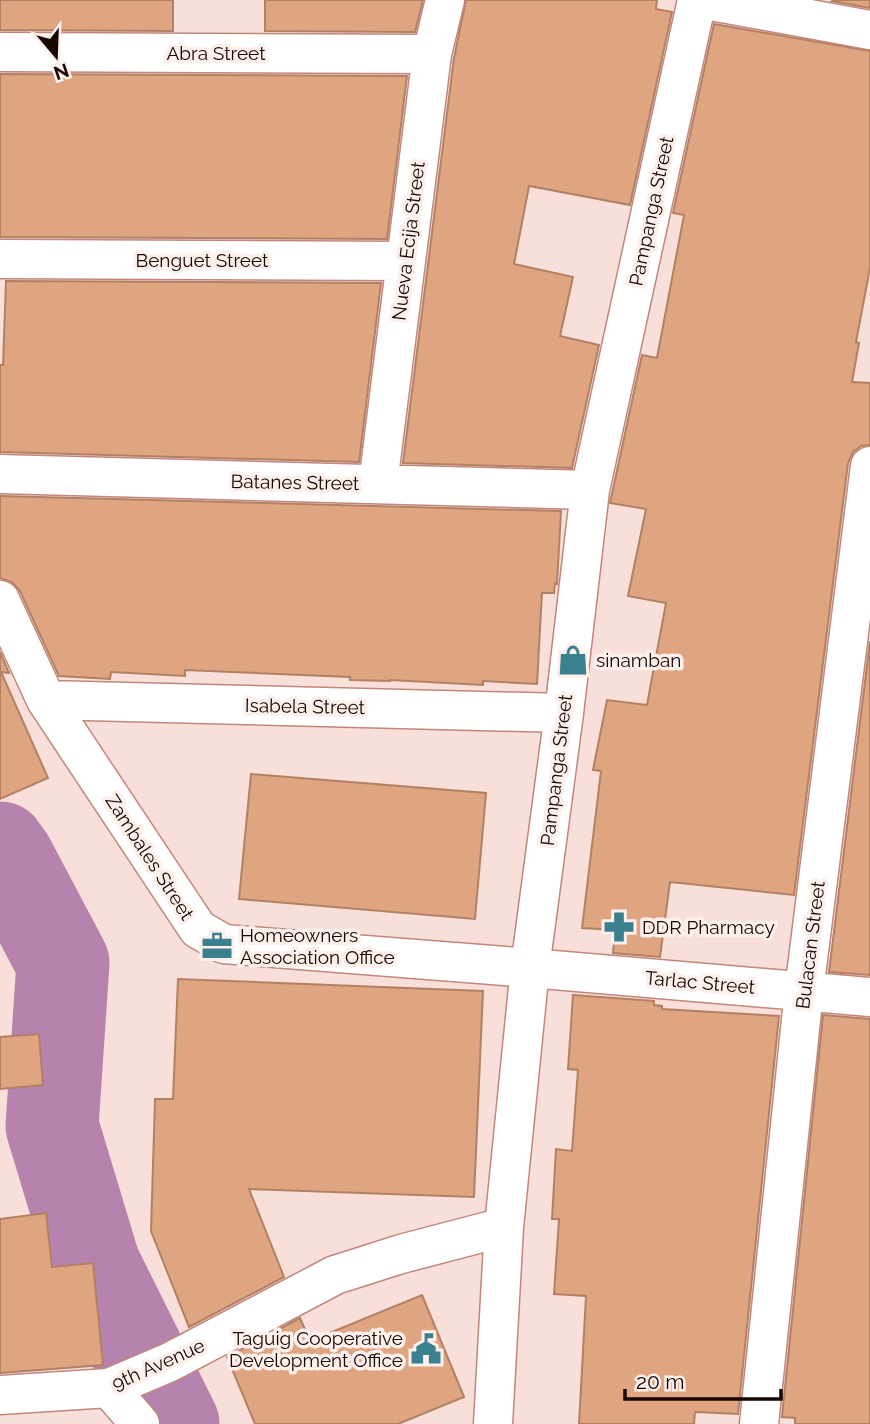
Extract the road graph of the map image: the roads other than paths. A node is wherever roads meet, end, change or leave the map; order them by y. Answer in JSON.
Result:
{"nodes":[{"id":1,"x":445,"y":0,"type":"edge"},
{"id":2,"x":697,"y":0,"type":"edge"},
{"id":3,"x":706,"y":0,"type":"edge"},
{"id":4,"x":870,"y":30,"type":"edge"},
{"id":5,"x":0,"y":52,"type":"edge"},
{"id":6,"x":432,"y":54,"type":"junction"},
{"id":7,"x":0,"y":259,"type":"edge"},
{"id":8,"x":405,"y":261,"type":"junction"},
{"id":9,"x":870,"y":466,"type":"edge"},
{"id":10,"x":0,"y":474,"type":"edge"},
{"id":11,"x":378,"y":484,"type":"junction"},
{"id":12,"x":590,"y":490,"type":"junction"},
{"id":13,"x":0,"y":600,"type":"edge"},
{"id":14,"x":46,"y":700,"type":"junction"},
{"id":15,"x":564,"y":713,"type":"junction"},
{"id":16,"x":530,"y":968,"type":"junction"},
{"id":17,"x":804,"y":991,"type":"junction"},
{"id":18,"x":870,"y":998,"type":"edge"},
{"id":19,"x":505,"y":1227,"type":"junction"},
{"id":20,"x":119,"y":1384,"type":"junction"},
{"id":21,"x":1,"y":1405,"type":"edge"},
{"id":22,"x":140,"y":1424,"type":"edge"},
{"id":23,"x":492,"y":1424,"type":"edge"},
{"id":24,"x":759,"y":1424,"type":"edge"}],
"edges":[{"from":1,"to":6,"type":"street","name":"Nueva Ecija Street"},
{"from":2,"to":12,"type":"street","name":"Pampanga Street"},
{"from":3,"to":4,"type":"street"},
{"from":5,"to":6,"type":"street","name":"Abra Street"},
{"from":6,"to":8,"type":"street","name":"Nueva Ecija Street"},
{"from":7,"to":8,"type":"street","name":"Benguet Street"},
{"from":8,"to":11,"type":"street","name":"Nueva Ecija Street"},
{"from":9,"to":17,"type":"street","name":"Bulacan Street"},
{"from":10,"to":11,"type":"street","name":"Batanes Street"},
{"from":11,"to":12,"type":"street","name":"Batanes Street"},
{"from":12,"to":15,"type":"street","name":"Pampanga Street"},
{"from":13,"to":14,"type":"street","name":"Zambales Street"},
{"from":14,"to":15,"type":"street","name":"Isabela Street"},
{"from":14,"to":16,"type":"street","name":"Zambales Street"},
{"from":15,"to":16,"type":"street","name":"Pampanga Street"},
{"from":16,"to":17,"type":"street","name":"Tarlac Street"},
{"from":16,"to":19,"type":"street","name":"Pampanga Street"},
{"from":17,"to":18,"type":"street","name":"Tarlac Street"},
{"from":17,"to":24,"type":"street","name":"Bulacan Street"},
{"from":19,"to":20,"type":"street","name":"9th Avenue"},
{"from":19,"to":23,"type":"street","name":"Pampanga Street"},
{"from":20,"to":21,"type":"street","name":"9th Avenue"},
{"from":20,"to":22,"type":"street"}]}
